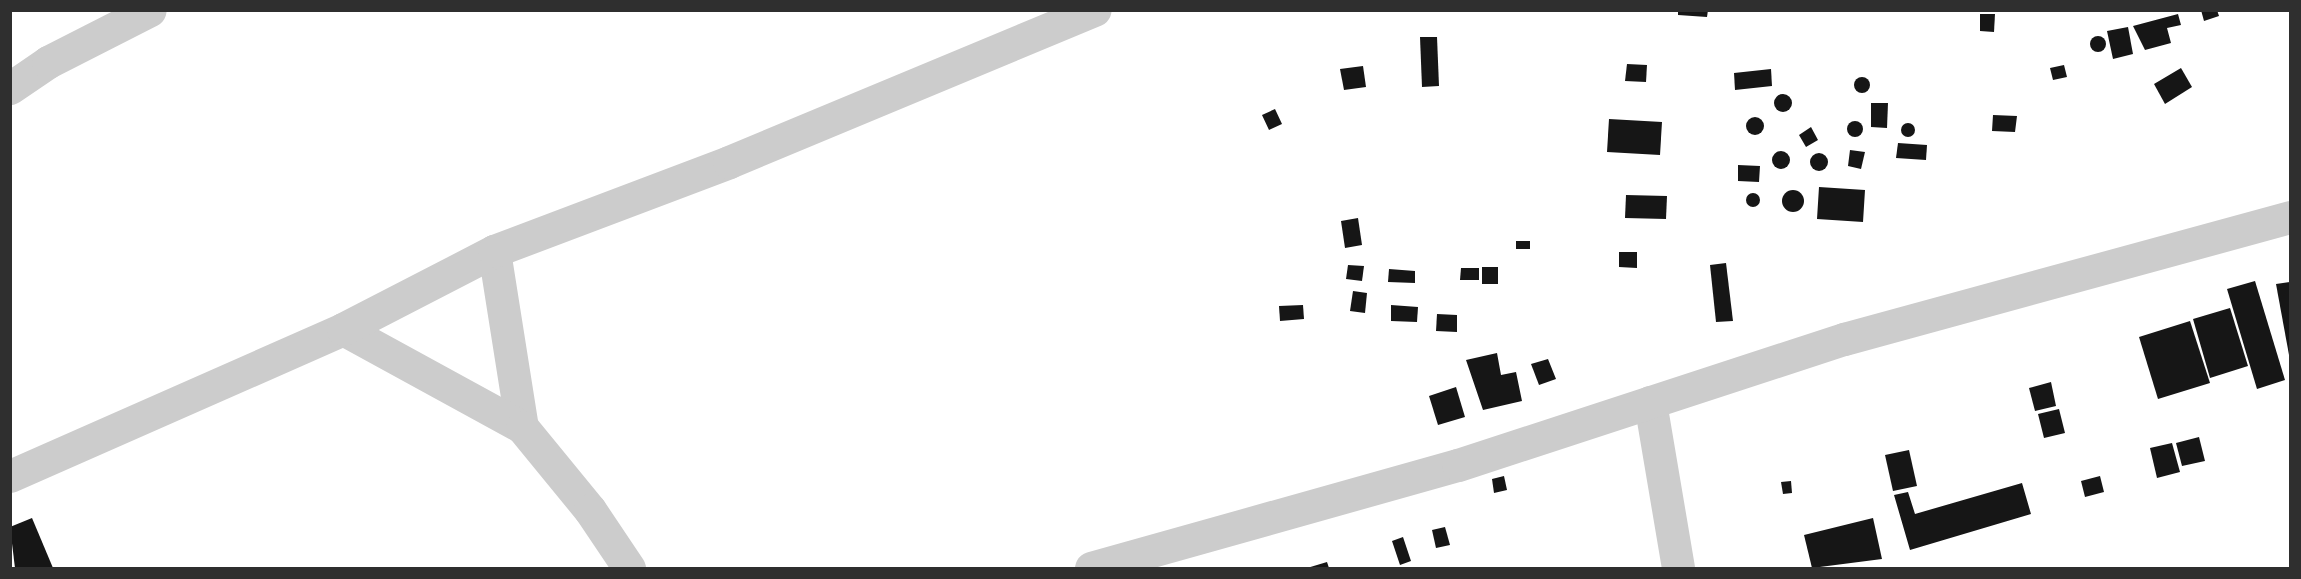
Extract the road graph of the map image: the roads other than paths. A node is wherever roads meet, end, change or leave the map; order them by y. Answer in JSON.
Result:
{"nodes":[{"id":1,"x":150,"y":10,"type":"edge"},
{"id":2,"x":1095,"y":10,"type":"edge"},
{"id":3,"x":10,"y":88,"type":"edge"},
{"id":4,"x":2290,"y":218,"type":"edge"},
{"id":5,"x":494,"y":251,"type":"junction"},
{"id":6,"x":343,"y":329,"type":"junction"},
{"id":7,"x":1650,"y":402,"type":"junction"},
{"id":8,"x":522,"y":427,"type":"junction"},
{"id":9,"x":10,"y":476,"type":"edge"},
{"id":10,"x":629,"y":568,"type":"edge"},
{"id":11,"x":1091,"y":568,"type":"edge"},
{"id":12,"x":1678,"y":568,"type":"edge"}],
"edges":[{"from":1,"to":3,"type":"street"},
{"from":2,"to":5,"type":"street"},
{"from":4,"to":7,"type":"street"},
{"from":5,"to":6,"type":"street"},
{"from":5,"to":8,"type":"street"},
{"from":6,"to":8,"type":"street"},
{"from":6,"to":9,"type":"street"},
{"from":7,"to":11,"type":"street"},
{"from":7,"to":12,"type":"street"},
{"from":8,"to":10,"type":"street"}]}
